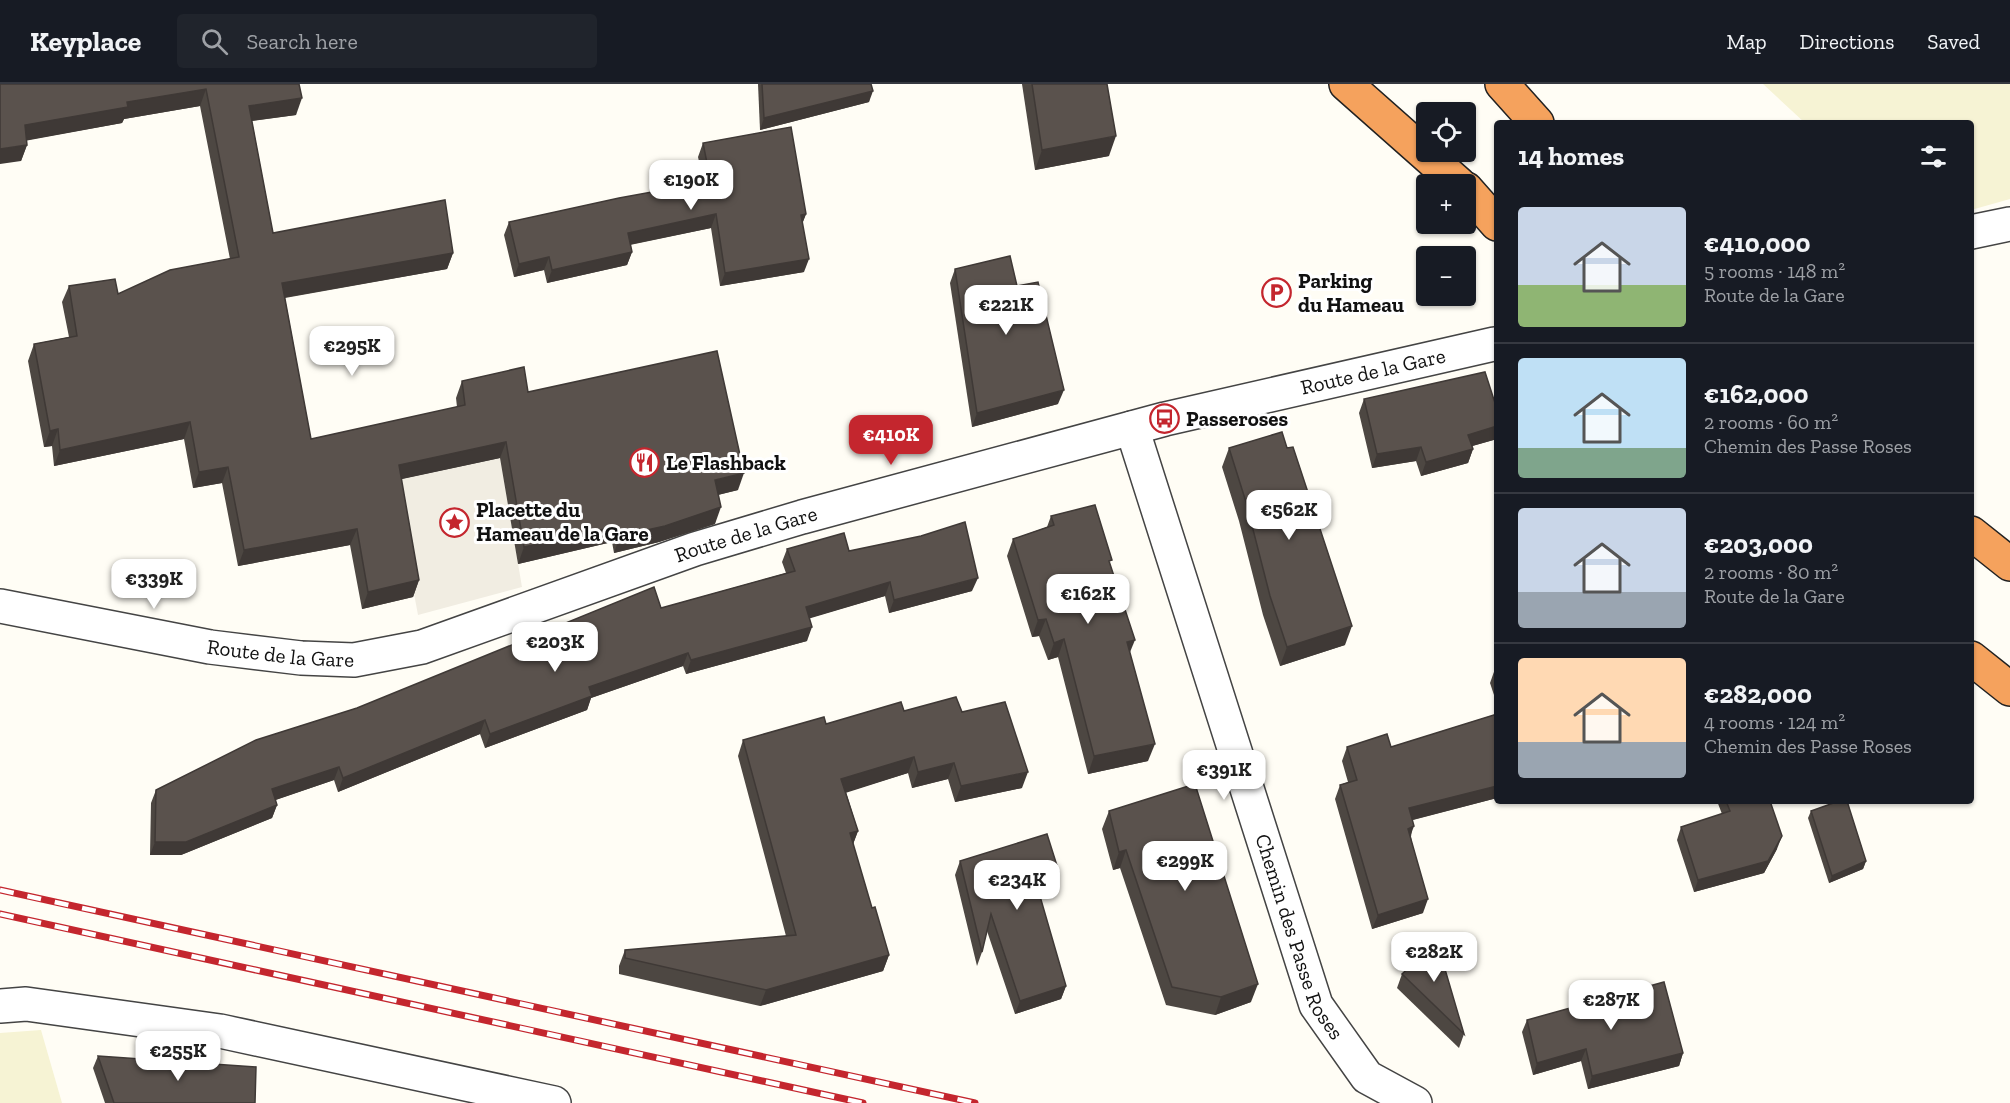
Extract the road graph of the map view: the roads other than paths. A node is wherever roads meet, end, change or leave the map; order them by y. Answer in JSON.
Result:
{"nodes":[{"id":1,"x":1346,"y":84,"type":"edge"},
{"id":2,"x":1375,"y":84,"type":"edge"},
{"id":3,"x":1502,"y":84,"type":"edge"},
{"id":4,"x":1534,"y":120,"type":"edge"},
{"id":5,"x":1416,"y":132,"type":"edge"},
{"id":6,"x":1442,"y":162,"type":"edge"},
{"id":7,"x":1448,"y":174,"type":"edge"},
{"id":8,"x":1452,"y":174,"type":"edge"},
{"id":9,"x":1476,"y":201,"type":"edge"},
{"id":10,"x":1494,"y":221,"type":"edge"},
{"id":11,"x":2010,"y":224,"type":"edge"},
{"id":12,"x":1974,"y":231,"type":"edge"},
{"id":13,"x":1494,"y":344,"type":"dead end"},
{"id":14,"x":1132,"y":428,"type":"junction"},
{"id":15,"x":1974,"y":535,"type":"edge"},
{"id":16,"x":2010,"y":564,"type":"edge"},
{"id":17,"x":0,"y":606,"type":"edge"},
{"id":18,"x":1974,"y":660,"type":"edge"},
{"id":19,"x":2010,"y":689,"type":"edge"},
{"id":20,"x":0,"y":1006,"type":"edge"},
{"id":21,"x":554,"y":1103,"type":"edge"},
{"id":22,"x":1415,"y":1103,"type":"edge"}],
"edges":[{"from":1,"to":7,"type":"highway"},
{"from":2,"to":5,"type":"highway"},
{"from":3,"to":4,"type":"highway"},
{"from":6,"to":8,"type":"highway"},
{"from":9,"to":10,"type":"highway"},
{"from":11,"to":12,"type":"street"},
{"from":13,"to":14,"type":"street","name":"Route de la Gare"},
{"from":14,"to":17,"type":"street","name":"Route de la Gare"},
{"from":14,"to":22,"type":"street","name":"Chemin des Passe Roses"},
{"from":15,"to":16,"type":"highway"},
{"from":18,"to":19,"type":"highway"},
{"from":20,"to":21,"type":"street"}]}
